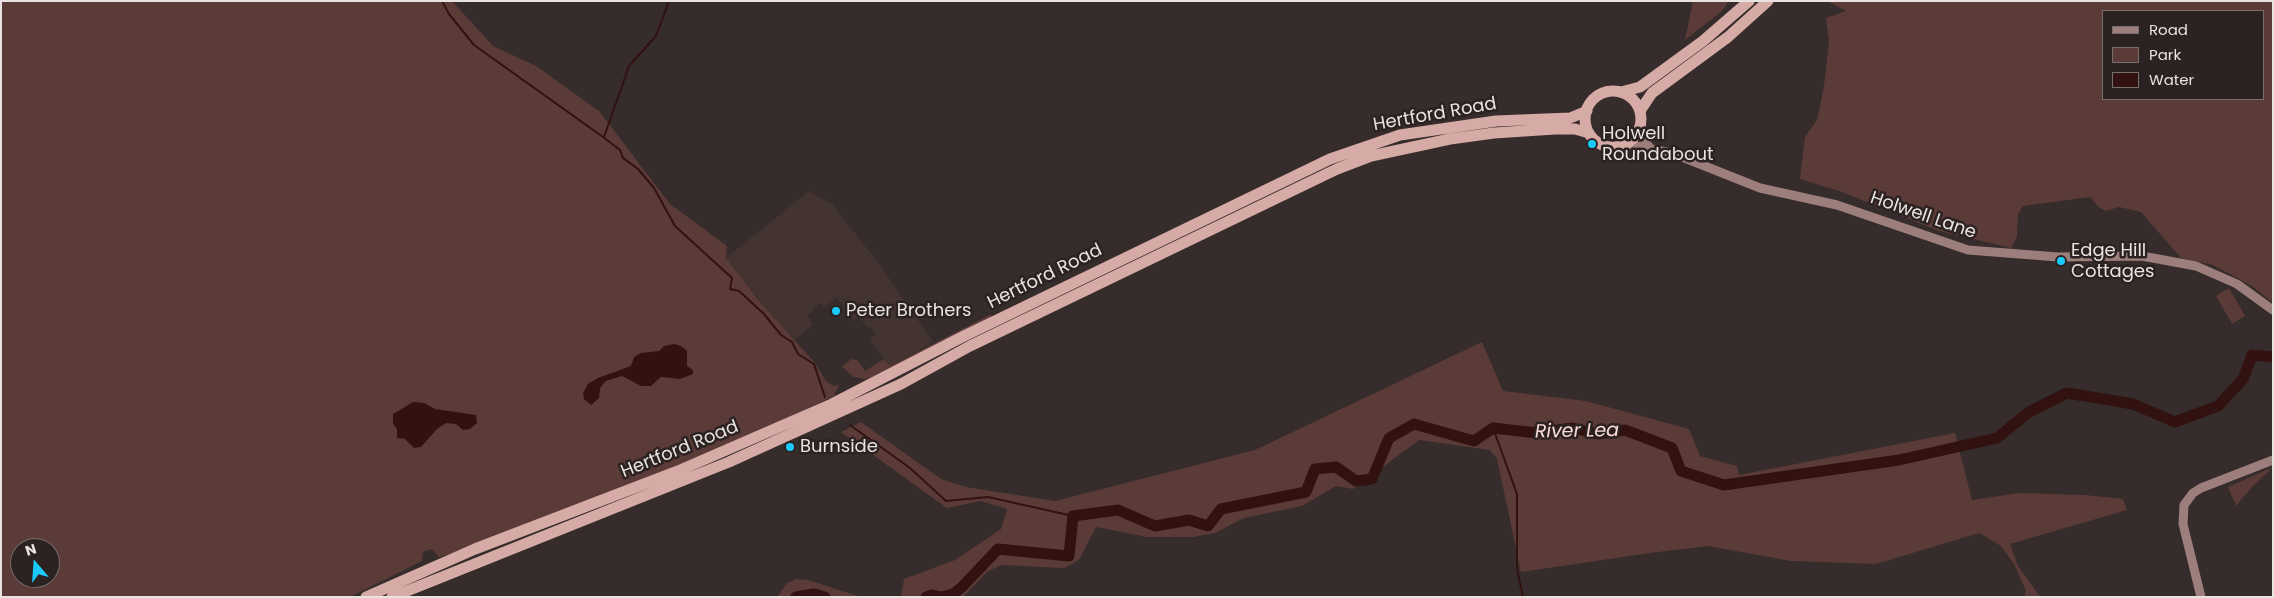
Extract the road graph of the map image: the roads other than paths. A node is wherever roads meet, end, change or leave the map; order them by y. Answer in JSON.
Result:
{"nodes":[{"id":1,"x":1749,"y":1,"type":"edge"},
{"id":2,"x":1768,"y":1,"type":"edge"},
{"id":3,"x":1621,"y":92,"type":"junction"},
{"id":4,"x":1587,"y":111,"type":"junction"},
{"id":5,"x":1640,"y":111,"type":"junction"},
{"id":6,"x":1639,"y":130,"type":"junction"},
{"id":7,"x":1589,"y":133,"type":"junction"},
{"id":8,"x":1626,"y":144,"type":"junction"},
{"id":9,"x":1649,"y":147,"type":"junction"},
{"id":10,"x":2273,"y":310,"type":"edge"},
{"id":11,"x":2273,"y":460,"type":"edge"},
{"id":12,"x":366,"y":597,"type":"edge"},
{"id":13,"x":392,"y":597,"type":"edge"},
{"id":14,"x":2201,"y":597,"type":"edge"}],
"edges":[{"from":1,"to":3,"type":"highway"},
{"from":2,"to":5,"type":"highway"},
{"from":3,"to":4,"type":"highway"},
{"from":3,"to":5,"type":"highway"},
{"from":4,"to":7,"type":"highway"},
{"from":4,"to":12,"type":"highway","name":"Hertford Road"},
{"from":5,"to":6,"type":"highway"},
{"from":6,"to":8,"type":"highway"},
{"from":6,"to":9,"type":"main road"},
{"from":7,"to":8,"type":"highway"},
{"from":7,"to":13,"type":"highway","name":"Hertford Road"},
{"from":8,"to":9,"type":"main road","name":"Holwell Lane"},
{"from":9,"to":10,"type":"main road","name":"Holwell Lane"},
{"from":11,"to":14,"type":"main road"}]}
